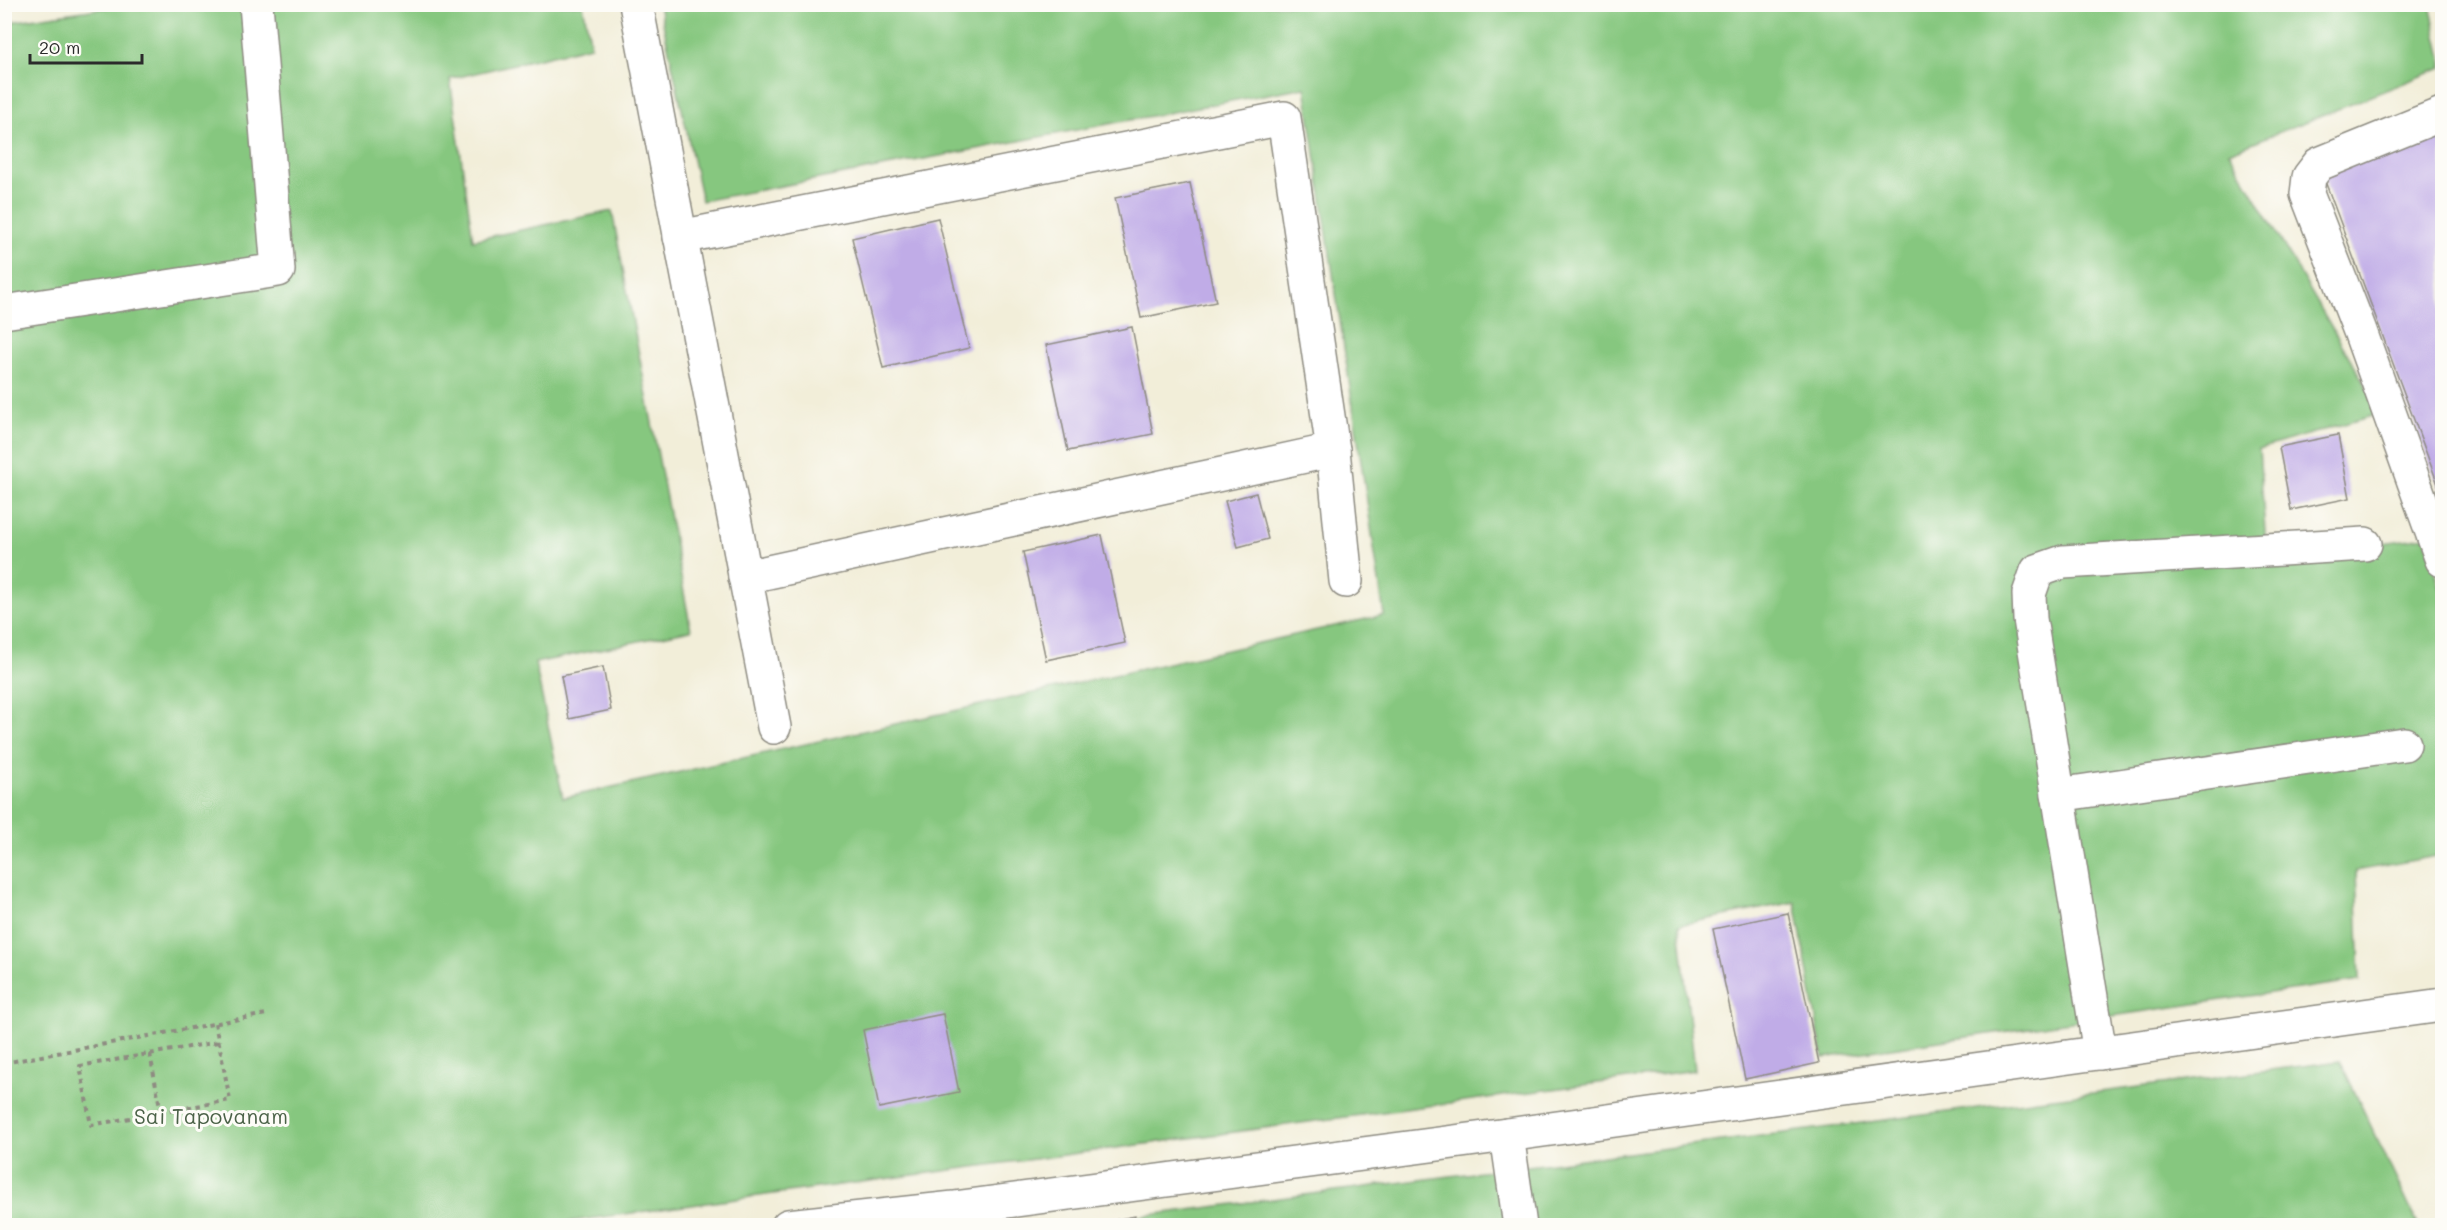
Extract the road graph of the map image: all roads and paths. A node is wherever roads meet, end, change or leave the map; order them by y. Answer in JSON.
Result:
{"nodes":[{"id":1,"x":256,"y":4,"type":"edge"},
{"id":2,"x":636,"y":4,"type":"edge"},
{"id":3,"x":2442,"y":114,"type":"edge"},
{"id":4,"x":680,"y":237,"type":"junction"},
{"id":5,"x":4,"y":312,"type":"edge"},
{"id":6,"x":1334,"y":450,"type":"junction"},
{"id":7,"x":2366,"y":544,"type":"dead end"},
{"id":8,"x":2440,"y":545,"type":"edge"},
{"id":9,"x":745,"y":576,"type":"junction"},
{"id":10,"x":1346,"y":581,"type":"dead end"},
{"id":11,"x":774,"y":727,"type":"dead end"},
{"id":12,"x":2404,"y":744,"type":"dead end"},
{"id":13,"x":2058,"y":795,"type":"junction"},
{"id":14,"x":2442,"y":1005,"type":"edge"},
{"id":15,"x":266,"y":1014,"type":"dead end"},
{"id":16,"x":215,"y":1023,"type":"junction"},
{"id":17,"x":218,"y":1042,"type":"junction"},
{"id":18,"x":2100,"y":1053,"type":"junction"},
{"id":19,"x":150,"y":1054,"type":"junction"},
{"id":20,"x":4,"y":1063,"type":"edge"},
{"id":21,"x":161,"y":1113,"type":"junction"},
{"id":22,"x":1507,"y":1135,"type":"junction"},
{"id":23,"x":788,"y":1226,"type":"edge"},
{"id":24,"x":1520,"y":1226,"type":"edge"}],
"edges":[{"from":1,"to":5,"type":"street"},
{"from":2,"to":4,"type":"street"},
{"from":3,"to":8,"type":"street"},
{"from":4,"to":6,"type":"street"},
{"from":4,"to":9,"type":"street"},
{"from":6,"to":9,"type":"street"},
{"from":6,"to":10,"type":"street"},
{"from":7,"to":13,"type":"street"},
{"from":9,"to":11,"type":"street"},
{"from":12,"to":13,"type":"street"},
{"from":13,"to":18,"type":"street"},
{"from":14,"to":18,"type":"street"},
{"from":15,"to":16,"type":"path"},
{"from":16,"to":17,"type":"path"},
{"from":16,"to":20,"type":"path"},
{"from":17,"to":19,"type":"path"},
{"from":17,"to":21,"type":"path"},
{"from":18,"to":22,"type":"street"},
{"from":19,"to":21,"type":"path"},
{"from":19,"to":21,"type":"path"},
{"from":22,"to":23,"type":"street"},
{"from":22,"to":24,"type":"street"}]}
